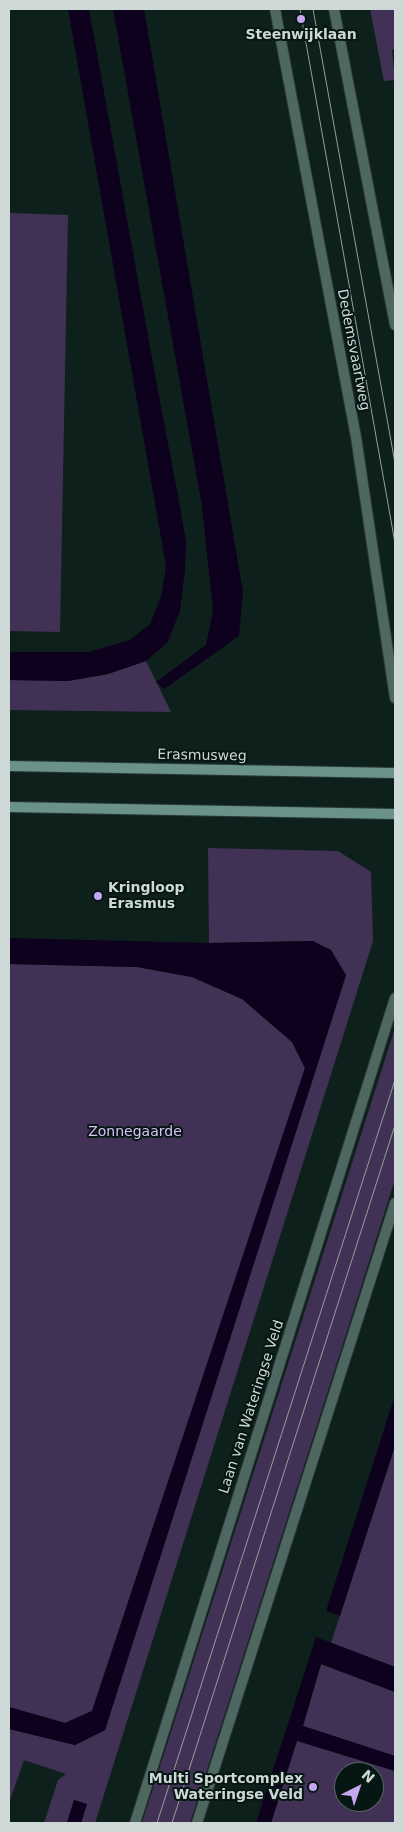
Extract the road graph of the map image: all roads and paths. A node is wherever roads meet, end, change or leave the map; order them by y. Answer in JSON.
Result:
{"nodes":[{"id":1,"x":275,"y":9,"type":"edge"},
{"id":2,"x":334,"y":9,"type":"edge"},
{"id":3,"x":395,"y":325,"type":"edge"},
{"id":4,"x":395,"y":698,"type":"edge"},
{"id":5,"x":9,"y":766,"type":"edge"},
{"id":6,"x":395,"y":773,"type":"edge"},
{"id":7,"x":9,"y":808,"type":"edge"},
{"id":8,"x":395,"y":814,"type":"edge"},
{"id":9,"x":395,"y":998,"type":"edge"},
{"id":10,"x":395,"y":1202,"type":"edge"},
{"id":11,"x":135,"y":1823,"type":"edge"},
{"id":12,"x":197,"y":1823,"type":"edge"}],
"edges":[{"from":1,"to":4,"type":"street","name":"Dedemsvaartweg"},
{"from":2,"to":3,"type":"street"},
{"from":5,"to":6,"type":"main road","name":"Erasmusweg"},
{"from":7,"to":8,"type":"main road"},
{"from":9,"to":11,"type":"street","name":"Laan van Wateringse Veld"},
{"from":10,"to":12,"type":"street"}]}
